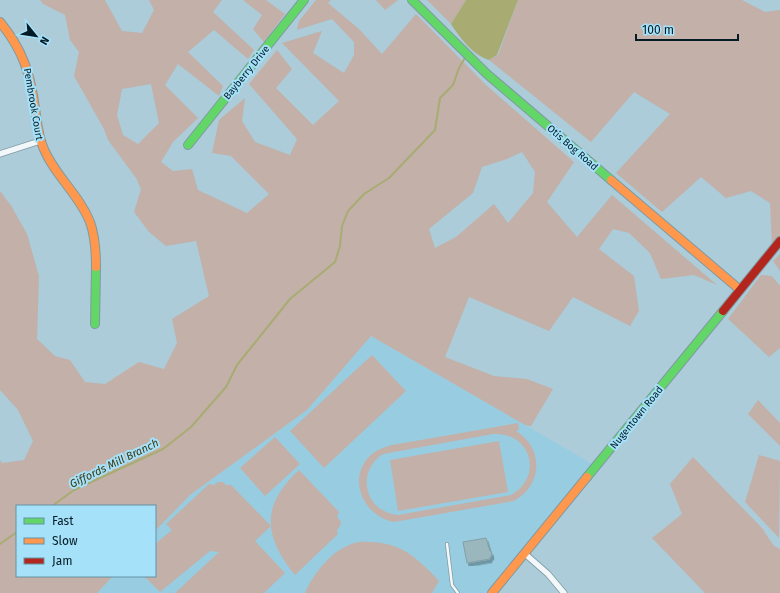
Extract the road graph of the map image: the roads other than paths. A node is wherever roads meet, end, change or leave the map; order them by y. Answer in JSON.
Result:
{"nodes":[{"id":1,"x":304,"y":0,"type":"edge"},
{"id":2,"x":412,"y":0,"type":"edge"},
{"id":3,"x":0,"y":22,"type":"edge"},
{"id":4,"x":40,"y":141,"type":"junction"},
{"id":5,"x":188,"y":145,"type":"dead end"},
{"id":6,"x":0,"y":154,"type":"edge"},
{"id":7,"x":780,"y":242,"type":"edge"},
{"id":8,"x":739,"y":289,"type":"junction"},
{"id":9,"x":94,"y":324,"type":"dead end"},
{"id":10,"x":447,"y":544,"type":"dead end"},
{"id":11,"x":524,"y":553,"type":"junction"},
{"id":12,"x":458,"y":593,"type":"edge"},
{"id":13,"x":492,"y":593,"type":"edge"},
{"id":14,"x":564,"y":593,"type":"edge"}],
"edges":[{"from":1,"to":5,"type":"street","name":"Bayberry Drive"},
{"from":2,"to":8,"type":"street","name":"Otis Bog Road"},
{"from":3,"to":4,"type":"street","name":"Pembrook Court"},
{"from":4,"to":6,"type":"street"},
{"from":4,"to":9,"type":"street","name":"Pembrook Court"},
{"from":7,"to":8,"type":"street","name":"Nugentown Road"},
{"from":8,"to":11,"type":"street","name":"Nugentown Road"},
{"from":10,"to":12,"type":"lane"},
{"from":11,"to":13,"type":"street","name":"Nugentown Road"},
{"from":11,"to":14,"type":"street"}]}
